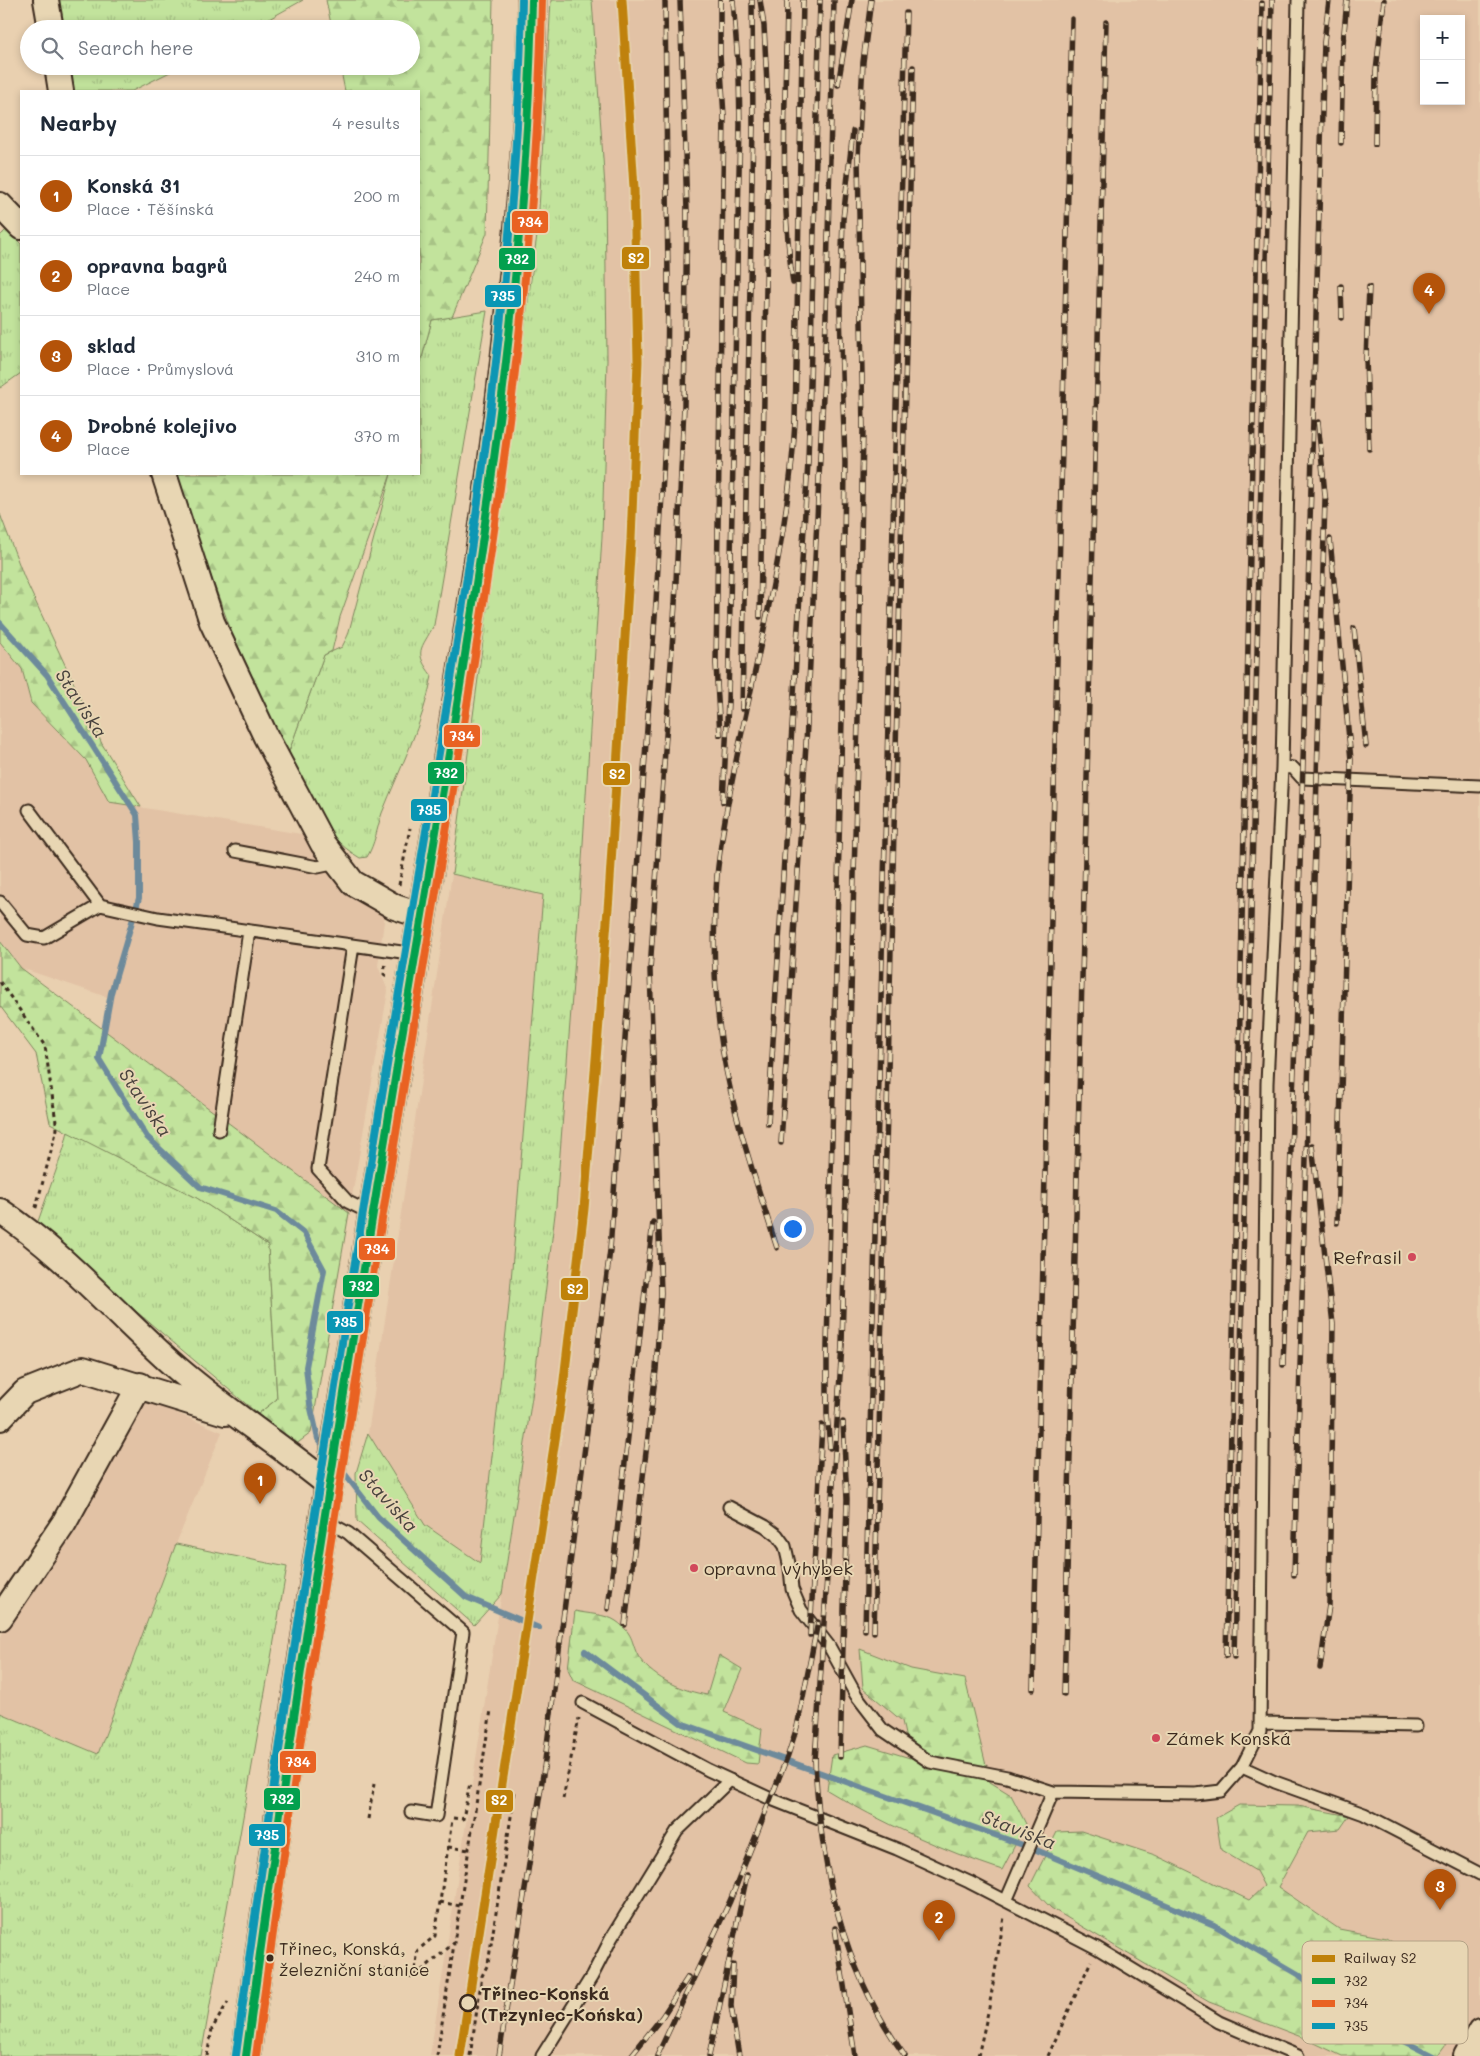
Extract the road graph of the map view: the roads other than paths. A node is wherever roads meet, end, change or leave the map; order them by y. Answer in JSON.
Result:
{"nodes":[{"id":1,"x":46,"y":0,"type":"edge"},
{"id":2,"x":532,"y":0,"type":"edge"},
{"id":3,"x":1298,"y":0,"type":"edge"},
{"id":4,"x":49,"y":20,"type":"edge"},
{"id":5,"x":58,"y":75,"type":"edge"},
{"id":6,"x":61,"y":90,"type":"edge"},
{"id":7,"x":0,"y":205,"type":"edge"},
{"id":8,"x":20,"y":226,"type":"edge"},
{"id":9,"x":164,"y":475,"type":"edge"},
{"id":10,"x":1282,"y":767,"type":"junction"},
{"id":11,"x":1480,"y":786,"type":"edge"},
{"id":12,"x":29,"y":810,"type":"dead end"},
{"id":13,"x":235,"y":851,"type":"dead end"},
{"id":14,"x":337,"y":863,"type":"junction"},
{"id":15,"x":0,"y":902,"type":"edge"},
{"id":16,"x":100,"y":905,"type":"junction"},
{"id":17,"x":423,"y":916,"type":"junction"},
{"id":18,"x":250,"y":931,"type":"junction"},
{"id":19,"x":353,"y":946,"type":"junction"},
{"id":20,"x":416,"y":954,"type":"junction"},
{"id":21,"x":219,"y":1130,"type":"dead end"},
{"id":22,"x":0,"y":1211,"type":"edge"},
{"id":23,"x":373,"y":1215,"type":"junction"},
{"id":24,"x":140,"y":1385,"type":"junction"},
{"id":25,"x":0,"y":1418,"type":"edge"},
{"id":26,"x":238,"y":1418,"type":"junction"},
{"id":27,"x":329,"y":1486,"type":"junction"},
{"id":28,"x":730,"y":1507,"type":"dead end"},
{"id":29,"x":324,"y":1520,"type":"junction"},
{"id":30,"x":0,"y":1618,"type":"edge"},
{"id":31,"x":583,"y":1703,"type":"dead end"},
{"id":32,"x":1260,"y":1723,"type":"junction"},
{"id":33,"x":1416,"y":1726,"type":"dead end"},
{"id":34,"x":1242,"y":1767,"type":"junction"},
{"id":35,"x":730,"y":1780,"type":"junction"},
{"id":36,"x":1053,"y":1792,"type":"junction"},
{"id":37,"x":411,"y":1812,"type":"dead end"},
{"id":38,"x":1480,"y":1874,"type":"edge"},
{"id":39,"x":1006,"y":1901,"type":"junction"},
{"id":40,"x":246,"y":2056,"type":"edge"},
{"id":41,"x":542,"y":2056,"type":"edge"},
{"id":42,"x":1298,"y":2056,"type":"edge"}],
"edges":[{"from":1,"to":4,"type":"street"},
{"from":2,"to":17,"type":"main road"},
{"from":3,"to":10,"type":"lane"},
{"from":5,"to":6,"type":"street"},
{"from":7,"to":8,"type":"street"},
{"from":9,"to":14,"type":"street"},
{"from":10,"to":11,"type":"lane"},
{"from":10,"to":32,"type":"lane"},
{"from":12,"to":16,"type":"lane"},
{"from":13,"to":14,"type":"lane"},
{"from":14,"to":17,"type":"street"},
{"from":15,"to":16,"type":"lane"},
{"from":16,"to":18,"type":"lane"},
{"from":17,"to":20,"type":"main road"},
{"from":18,"to":19,"type":"lane"},
{"from":18,"to":21,"type":"lane"},
{"from":19,"to":20,"type":"lane"},
{"from":19,"to":23,"type":"lane"},
{"from":20,"to":23,"type":"main road"},
{"from":22,"to":26,"type":"street"},
{"from":23,"to":27,"type":"main road"},
{"from":24,"to":25,"type":"street"},
{"from":24,"to":26,"type":"street"},
{"from":24,"to":30,"type":"street"},
{"from":26,"to":27,"type":"street"},
{"from":27,"to":29,"type":"main road"},
{"from":28,"to":36,"type":"lane"},
{"from":29,"to":37,"type":"lane"},
{"from":29,"to":40,"type":"main road"},
{"from":31,"to":35,"type":"lane"},
{"from":32,"to":33,"type":"lane"},
{"from":32,"to":34,"type":"lane"},
{"from":34,"to":36,"type":"lane"},
{"from":34,"to":38,"type":"lane"},
{"from":35,"to":39,"type":"lane"},
{"from":35,"to":41,"type":"lane"},
{"from":36,"to":39,"type":"lane"},
{"from":39,"to":42,"type":"lane"}]}
